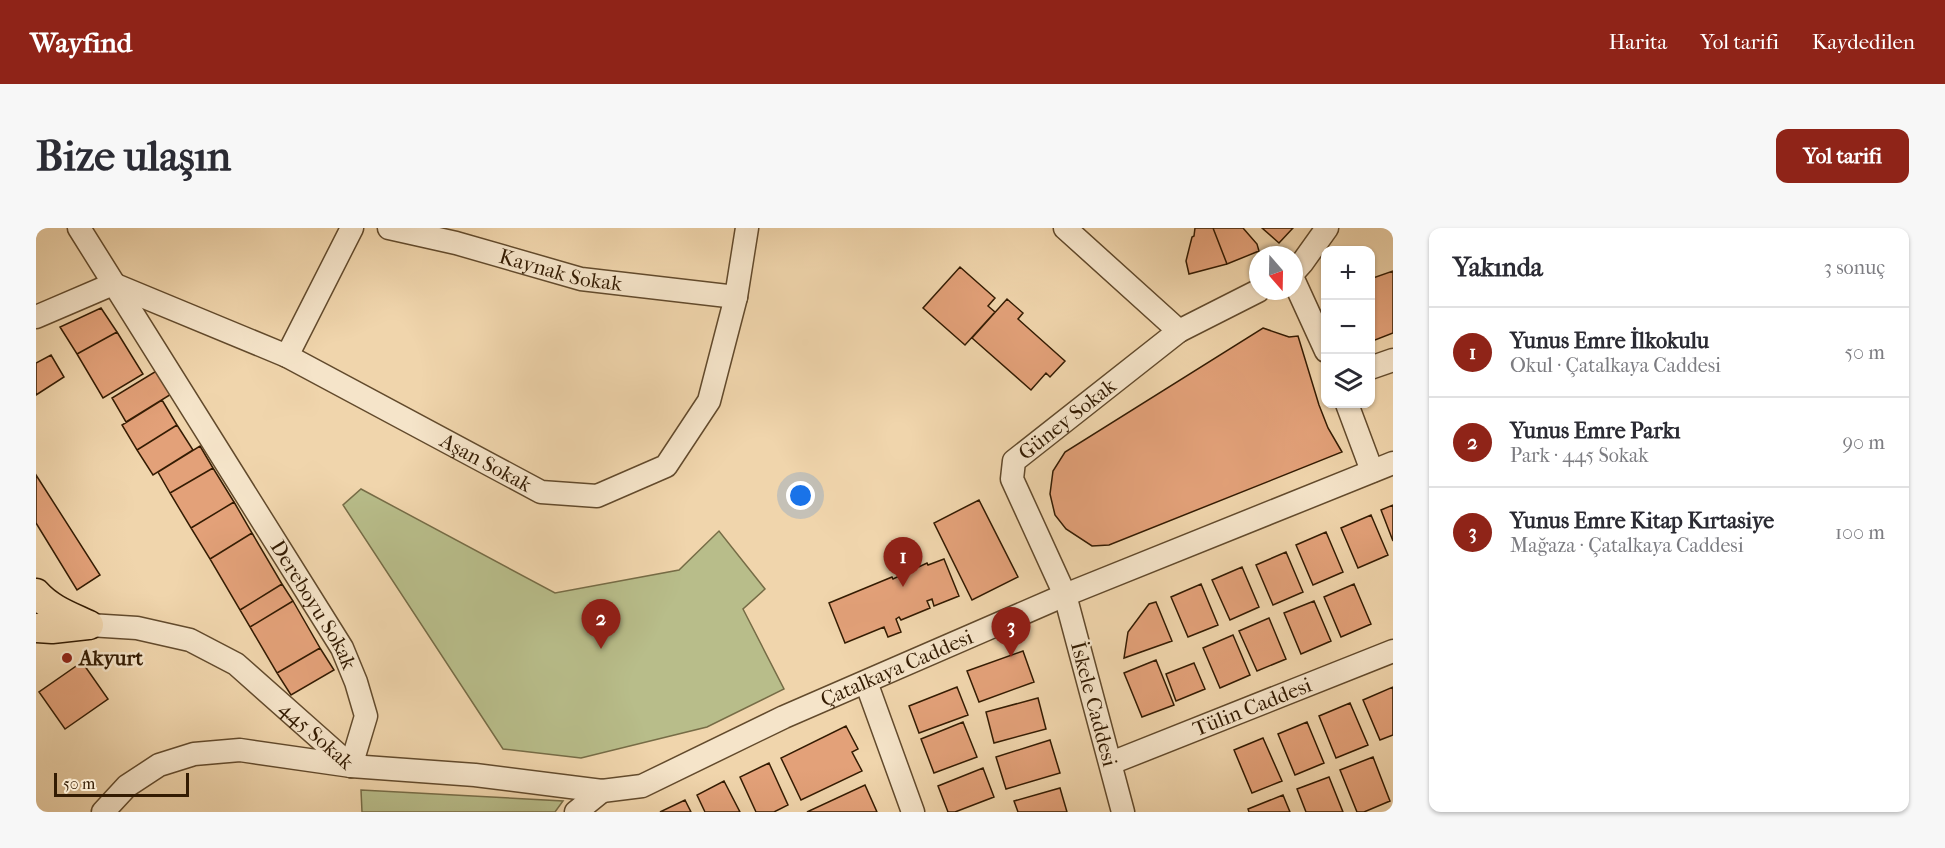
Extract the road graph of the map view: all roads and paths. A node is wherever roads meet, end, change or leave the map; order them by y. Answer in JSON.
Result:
{"nodes":[{"id":1,"x":79,"y":228,"type":"edge"},
{"id":2,"x":352,"y":228,"type":"edge"},
{"id":3,"x":389,"y":228,"type":"edge"},
{"id":4,"x":747,"y":228,"type":"edge"},
{"id":5,"x":1065,"y":228,"type":"edge"},
{"id":6,"x":1327,"y":228,"type":"edge"},
{"id":7,"x":1303,"y":262,"type":"edge"},
{"id":8,"x":113,"y":284,"type":"junction"},
{"id":9,"x":1249,"y":296,"type":"edge"},
{"id":10,"x":736,"y":297,"type":"junction"},
{"id":11,"x":1303,"y":300,"type":"edge"},
{"id":12,"x":36,"y":317,"type":"edge"},
{"id":13,"x":1179,"y":331,"type":"junction"},
{"id":14,"x":1321,"y":340,"type":"edge"},
{"id":15,"x":287,"y":356,"type":"junction"},
{"id":16,"x":1393,"y":360,"type":"edge"},
{"id":17,"x":1375,"y":367,"type":"edge"},
{"id":18,"x":1349,"y":408,"type":"edge"},
{"id":19,"x":1383,"y":467,"type":"edge"},
{"id":20,"x":36,"y":592,"type":"edge"},
{"id":21,"x":1065,"y":595,"type":"junction"},
{"id":22,"x":89,"y":625,"type":"junction"},
{"id":23,"x":36,"y":628,"type":"edge"},
{"id":24,"x":1393,"y":651,"type":"edge"},
{"id":25,"x":866,"y":682,"type":"junction"},
{"id":26,"x":1111,"y":763,"type":"junction"},
{"id":27,"x":351,"y":766,"type":"junction"},
{"id":28,"x":602,"y":791,"type":"junction"},
{"id":29,"x":103,"y":812,"type":"edge"},
{"id":30,"x":576,"y":812,"type":"edge"},
{"id":31,"x":913,"y":812,"type":"edge"},
{"id":32,"x":1123,"y":812,"type":"edge"}],
"edges":[{"from":1,"to":8,"type":"street","name":"Dereboyu Sokak"},
{"from":2,"to":15,"type":"street"},
{"from":3,"to":10,"type":"street","name":"Kaynak Sokak"},
{"from":4,"to":10,"type":"street","name":"Aşan Sokak"},
{"from":5,"to":13,"type":"street"},
{"from":6,"to":7,"type":"street"},
{"from":8,"to":12,"type":"street"},
{"from":8,"to":15,"type":"street","name":"Aşan Sokak"},
{"from":8,"to":27,"type":"street","name":"Dereboyu Sokak"},
{"from":9,"to":13,"type":"street","name":"Güney Sokak"},
{"from":10,"to":15,"type":"street","name":"Aşan Sokak"},
{"from":11,"to":14,"type":"street"},
{"from":13,"to":21,"type":"street","name":"Güney Sokak"},
{"from":16,"to":17,"type":"street"},
{"from":18,"to":19,"type":"street"},
{"from":19,"to":21,"type":"street","name":"Çatalkaya Caddesi"},
{"from":20,"to":22,"type":"main road","name":"445 Sokak"},
{"from":21,"to":25,"type":"street","name":"Çatalkaya Caddesi"},
{"from":21,"to":26,"type":"street","name":"İskele Caddesi"},
{"from":22,"to":23,"type":"main road","name":"445 Sokak"},
{"from":22,"to":27,"type":"street","name":"445 Sokak"},
{"from":24,"to":26,"type":"street","name":"Tülin Caddesi"},
{"from":25,"to":28,"type":"street","name":"Çatalkaya Caddesi"},
{"from":25,"to":31,"type":"street"},
{"from":26,"to":32,"type":"street","name":"İskele Caddesi"},
{"from":27,"to":28,"type":"street","name":"445 Sokak"},
{"from":27,"to":29,"type":"street"},
{"from":28,"to":30,"type":"street"}]}
